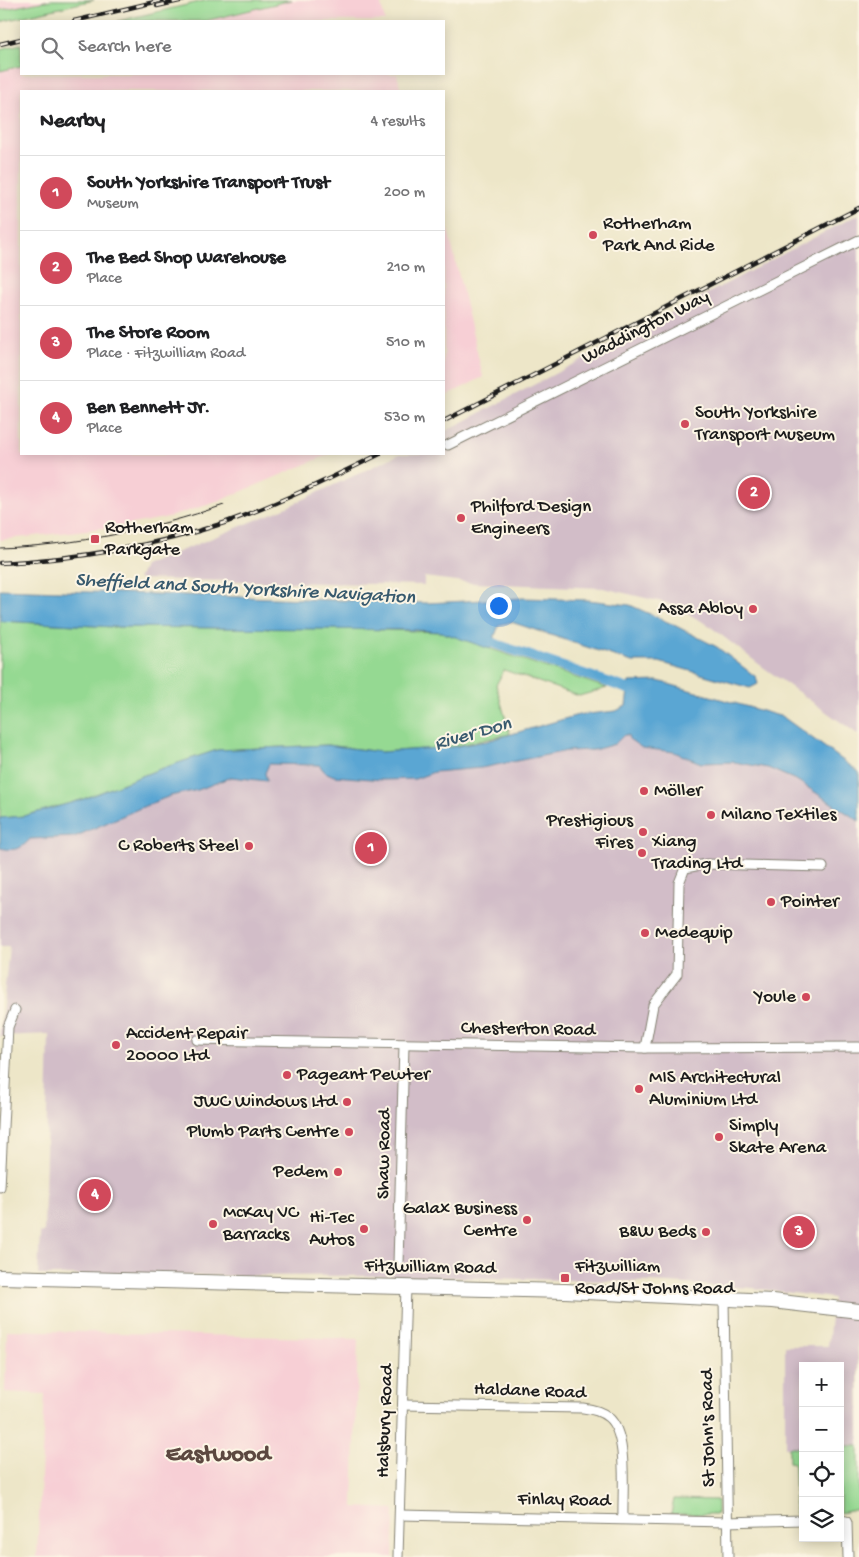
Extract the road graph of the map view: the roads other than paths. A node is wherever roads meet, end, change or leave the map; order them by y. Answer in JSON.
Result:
{"nodes":[{"id":1,"x":859,"y":240,"type":"edge"},
{"id":2,"x":448,"y":446,"type":"dead end"},
{"id":3,"x":823,"y":867,"type":"dead end"},
{"id":4,"x":15,"y":1010,"type":"dead end"},
{"id":5,"x":4,"y":1027,"type":"edge"},
{"id":6,"x":197,"y":1040,"type":"dead end"},
{"id":7,"x":404,"y":1045,"type":"junction"},
{"id":8,"x":859,"y":1047,"type":"edge"},
{"id":9,"x":645,"y":1048,"type":"junction"},
{"id":10,"x":1,"y":1164,"type":"edge"},
{"id":11,"x":0,"y":1188,"type":"edge"},
{"id":12,"x":398,"y":1264,"type":"dead end"},
{"id":13,"x":0,"y":1277,"type":"edge"},
{"id":14,"x":406,"y":1286,"type":"junction"},
{"id":15,"x":724,"y":1298,"type":"junction"},
{"id":16,"x":859,"y":1311,"type":"edge"},
{"id":17,"x":403,"y":1404,"type":"junction"},
{"id":18,"x":400,"y":1515,"type":"junction"},
{"id":19,"x":623,"y":1518,"type":"junction"},
{"id":20,"x":799,"y":1520,"type":"edge"},
{"id":21,"x":727,"y":1522,"type":"junction"},
{"id":22,"x":844,"y":1527,"type":"edge"},
{"id":23,"x":398,"y":1557,"type":"edge"},
{"id":24,"x":728,"y":1557,"type":"edge"},
{"id":25,"x":848,"y":1557,"type":"edge"}],
"edges":[{"from":1,"to":2,"type":"street","name":"Waddington Way"},
{"from":3,"to":9,"type":"street"},
{"from":4,"to":5,"type":"street"},
{"from":5,"to":10,"type":"street"},
{"from":6,"to":7,"type":"street","name":"Chesterton Road"},
{"from":7,"to":9,"type":"street","name":"Chesterton Road"},
{"from":7,"to":12,"type":"street","name":"Shaw Road"},
{"from":8,"to":9,"type":"street","name":"Chesterton Road"},
{"from":10,"to":11,"type":"street"},
{"from":13,"to":14,"type":"main road","name":"Fitzwilliam Road"},
{"from":14,"to":15,"type":"main road","name":"Fitzwilliam Road"},
{"from":14,"to":17,"type":"street","name":"Halsbury Road"},
{"from":15,"to":16,"type":"main road","name":"Fitzwilliam Road"},
{"from":15,"to":21,"type":"street","name":"St John's Road"},
{"from":17,"to":18,"type":"street","name":"Halsbury Road"},
{"from":17,"to":19,"type":"street","name":"Haldane Road"},
{"from":18,"to":19,"type":"street","name":"Finlay Road"},
{"from":18,"to":23,"type":"street","name":"Halsbury Road"},
{"from":19,"to":21,"type":"street","name":"Finlay Road"},
{"from":20,"to":21,"type":"street","name":"Finlay Road"},
{"from":21,"to":24,"type":"street","name":"St John's Road"},
{"from":22,"to":25,"type":"street"}]}
